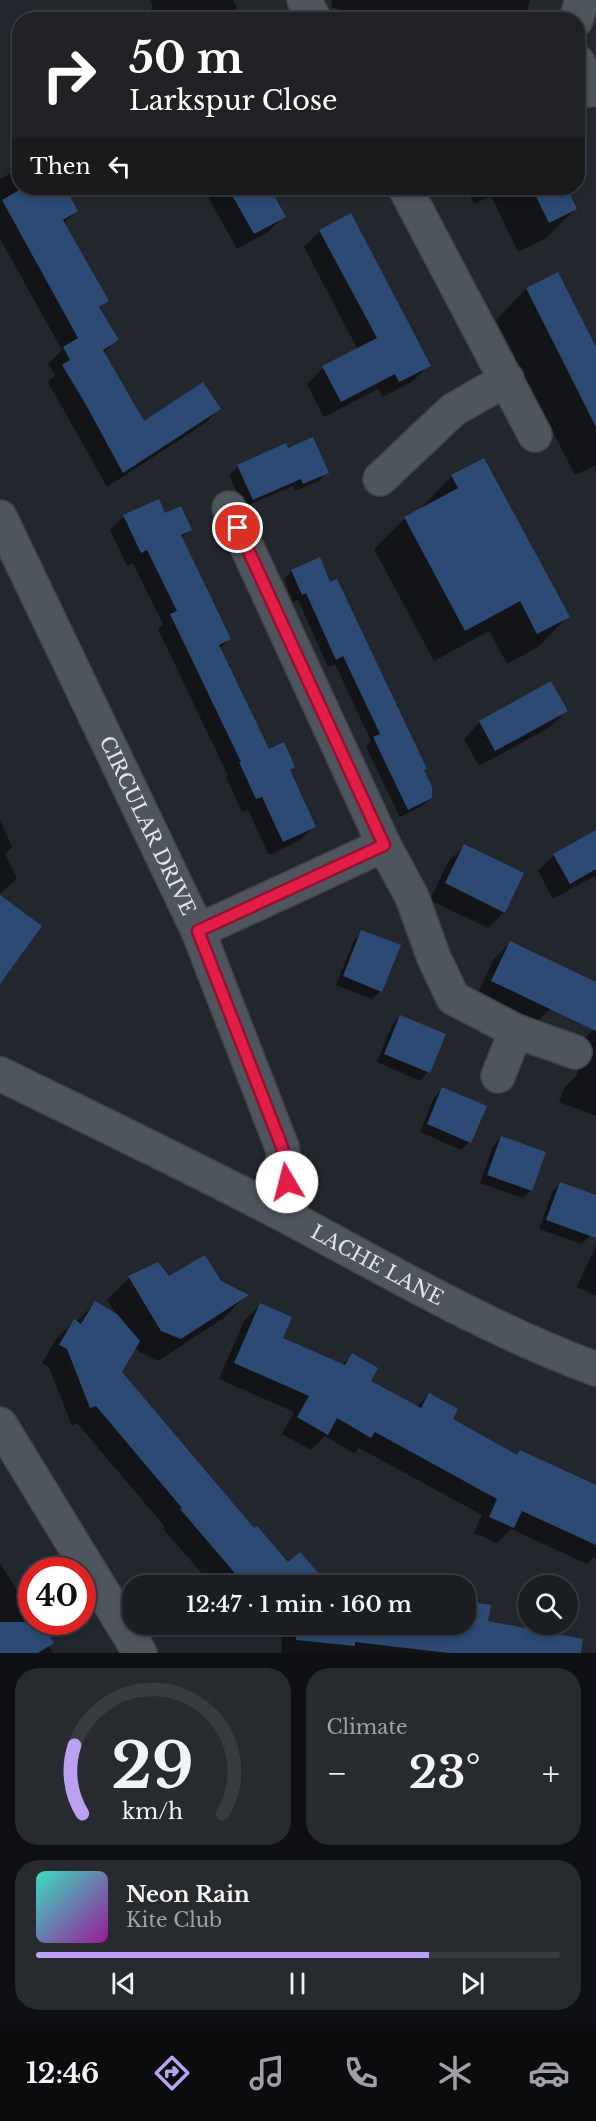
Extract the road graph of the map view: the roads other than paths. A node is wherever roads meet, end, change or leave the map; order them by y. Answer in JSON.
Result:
{"nodes":[{"id":1,"x":409,"y":195,"type":"edge"},
{"id":2,"x":507,"y":380,"type":"junction"},
{"id":3,"x":535,"y":435,"type":"dead end"},
{"id":4,"x":380,"y":479,"type":"dead end"},
{"id":5,"x":229,"y":508,"type":"dead end"},
{"id":6,"x":0,"y":517,"type":"edge"},
{"id":7,"x":384,"y":845,"type":"junction"},
{"id":8,"x":198,"y":931,"type":"junction"},
{"id":9,"x":516,"y":1031,"type":"junction"},
{"id":10,"x":574,"y":1052,"type":"dead end"},
{"id":11,"x":0,"y":1074,"type":"edge"},
{"id":12,"x":498,"y":1076,"type":"dead end"},
{"id":13,"x":275,"y":1210,"type":"junction"},
{"id":14,"x":596,"y":1369,"type":"edge"},
{"id":15,"x":0,"y":1424,"type":"edge"},
{"id":16,"x":140,"y":1653,"type":"edge"}],
"edges":[{"from":1,"to":2,"type":"street"},
{"from":2,"to":3,"type":"street"},
{"from":2,"to":4,"type":"street"},
{"from":5,"to":7,"type":"street"},
{"from":6,"to":8,"type":"street","name":"CIRCULAR DRIVE"},
{"from":7,"to":8,"type":"street"},
{"from":7,"to":9,"type":"street"},
{"from":8,"to":13,"type":"street","name":"CIRCULAR DRIVE"},
{"from":9,"to":10,"type":"street"},
{"from":9,"to":12,"type":"street"},
{"from":11,"to":13,"type":"street","name":"LACHE LANE"},
{"from":13,"to":14,"type":"street","name":"LACHE LANE"},
{"from":15,"to":16,"type":"street"}]}
